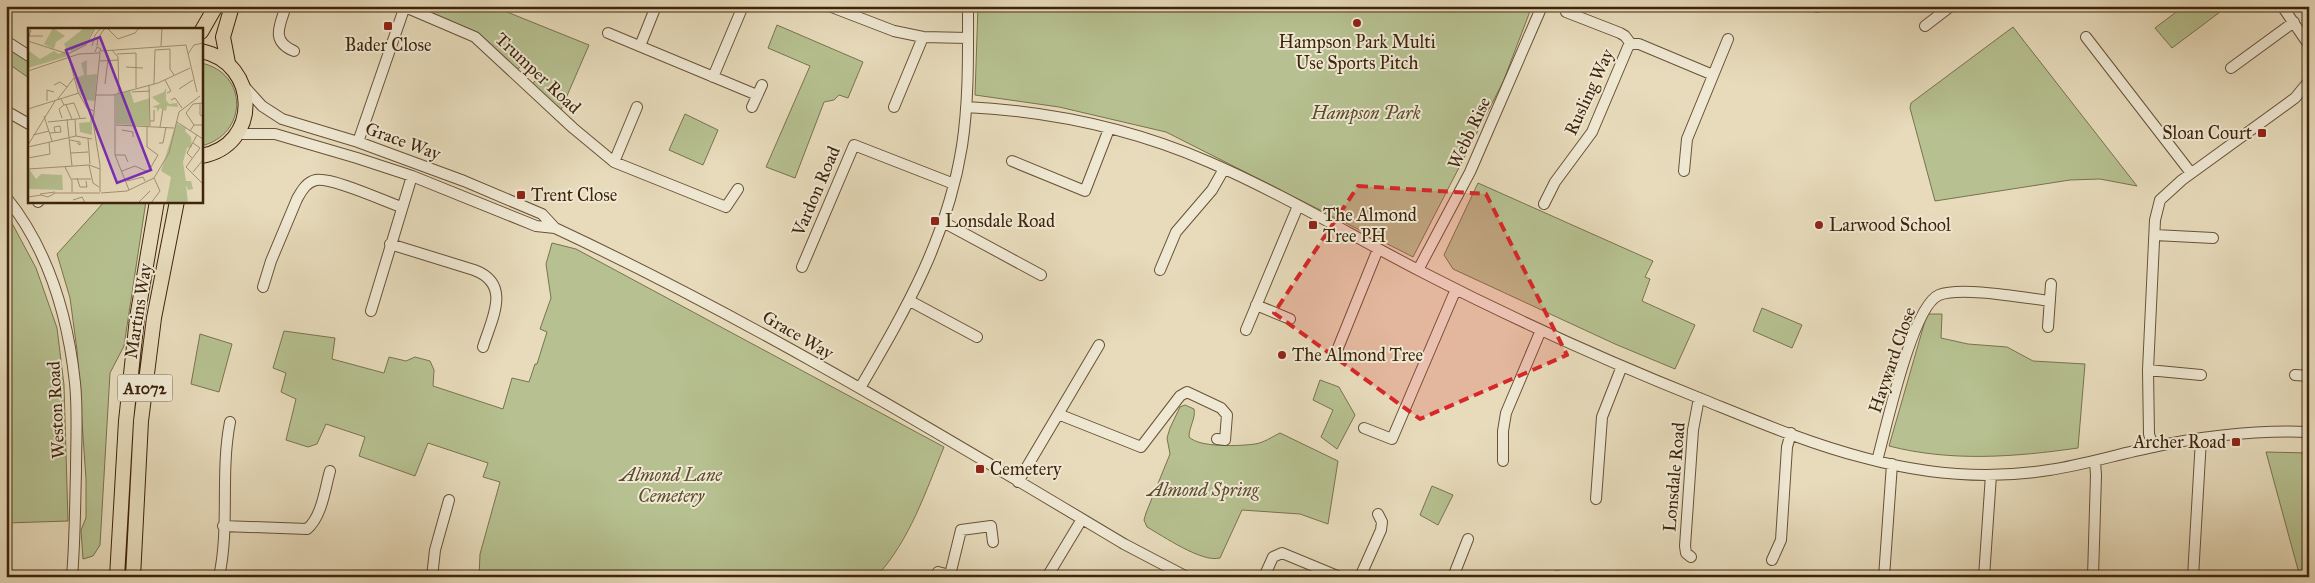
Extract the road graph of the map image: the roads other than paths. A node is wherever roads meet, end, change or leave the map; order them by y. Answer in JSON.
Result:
{"nodes":[{"id":1,"x":216,"y":6,"type":"edge"},
{"id":2,"x":232,"y":6,"type":"edge"},
{"id":3,"x":286,"y":6,"type":"edge"},
{"id":4,"x":656,"y":6,"type":"edge"},
{"id":5,"x":743,"y":6,"type":"edge"},
{"id":6,"x":829,"y":6,"type":"edge"},
{"id":7,"x":968,"y":6,"type":"edge"},
{"id":8,"x":1542,"y":6,"type":"edge"},
{"id":9,"x":1950,"y":6,"type":"edge"},
{"id":10,"x":2282,"y":6,"type":"edge"},
{"id":11,"x":405,"y":7,"type":"edge"},
{"id":12,"x":1566,"y":12,"type":"dead end"},
{"id":13,"x":2294,"y":22,"type":"junction"},
{"id":14,"x":1925,"y":26,"type":"dead end"},
{"id":15,"x":202,"y":30,"type":"edge"},
{"id":16,"x":608,"y":33,"type":"dead end"},
{"id":17,"x":923,"y":37,"type":"junction"},
{"id":18,"x":2086,"y":37,"type":"dead end"},
{"id":19,"x":968,"y":38,"type":"junction"},
{"id":20,"x":1728,"y":39,"type":"dead end"},
{"id":21,"x":6,"y":41,"type":"edge"},
{"id":22,"x":1631,"y":44,"type":"junction"},
{"id":23,"x":640,"y":46,"type":"junction"},
{"id":24,"x":2309,"y":46,"type":"edge"},
{"id":25,"x":202,"y":51,"type":"edge"},
{"id":26,"x":294,"y":51,"type":"dead end"},
{"id":27,"x":28,"y":55,"type":"edge"},
{"id":28,"x":228,"y":63,"type":"junction"},
{"id":29,"x":2231,"y":68,"type":"dead end"},
{"id":30,"x":1713,"y":75,"type":"junction"},
{"id":31,"x":714,"y":76,"type":"junction"},
{"id":32,"x":2309,"y":81,"type":"edge"},
{"id":33,"x":243,"y":85,"type":"junction"},
{"id":34,"x":637,"y":107,"type":"dead end"},
{"id":35,"x":752,"y":107,"type":"dead end"},
{"id":36,"x":894,"y":107,"type":"dead end"},
{"id":37,"x":966,"y":107,"type":"junction"},
{"id":38,"x":6,"y":111,"type":"edge"},
{"id":39,"x":28,"y":123,"type":"edge"},
{"id":40,"x":1109,"y":129,"type":"junction"},
{"id":41,"x":237,"y":134,"type":"junction"},
{"id":42,"x":358,"y":142,"type":"junction"},
{"id":43,"x":202,"y":157,"type":"edge"},
{"id":44,"x":1012,"y":161,"type":"dead end"},
{"id":45,"x":614,"y":162,"type":"junction"},
{"id":46,"x":1224,"y":169,"type":"junction"},
{"id":47,"x":1684,"y":171,"type":"dead end"},
{"id":48,"x":2190,"y":173,"type":"junction"},
{"id":49,"x":412,"y":176,"type":"junction"},
{"id":50,"x":954,"y":184,"type":"junction"},
{"id":51,"x":738,"y":189,"type":"dead end"},
{"id":52,"x":6,"y":197,"type":"edge"},
{"id":53,"x":157,"y":202,"type":"edge"},
{"id":54,"x":176,"y":202,"type":"edge"},
{"id":55,"x":1544,"y":204,"type":"dead end"},
{"id":56,"x":1298,"y":206,"type":"junction"},
{"id":57,"x":401,"y":208,"type":"junction"},
{"id":58,"x":943,"y":222,"type":"junction"},
{"id":59,"x":555,"y":228,"type":"junction"},
{"id":60,"x":2155,"y":235,"type":"junction"},
{"id":61,"x":2212,"y":238,"type":"dead end"},
{"id":62,"x":390,"y":244,"type":"junction"},
{"id":63,"x":1378,"y":249,"type":"junction"},
{"id":64,"x":802,"y":267,"type":"dead end"},
{"id":65,"x":1160,"y":270,"type":"dead end"},
{"id":66,"x":1418,"y":270,"type":"junction"},
{"id":67,"x":1041,"y":276,"type":"dead end"},
{"id":68,"x":2051,"y":284,"type":"dead end"},
{"id":69,"x":263,"y":287,"type":"dead end"},
{"id":70,"x":1456,"y":289,"type":"junction"},
{"id":71,"x":910,"y":301,"type":"junction"},
{"id":72,"x":2050,"y":301,"type":"junction"},
{"id":73,"x":1256,"y":305,"type":"junction"},
{"id":74,"x":371,"y":311,"type":"dead end"},
{"id":75,"x":1290,"y":319,"type":"dead end"},
{"id":76,"x":2048,"y":328,"type":"dead end"},
{"id":77,"x":1246,"y":330,"type":"dead end"},
{"id":78,"x":1541,"y":330,"type":"junction"},
{"id":79,"x":978,"y":337,"type":"dead end"},
{"id":80,"x":1099,"y":345,"type":"dead end"},
{"id":81,"x":483,"y":347,"type":"dead end"},
{"id":82,"x":1336,"y":353,"type":"dead end"},
{"id":83,"x":1622,"y":366,"type":"junction"},
{"id":84,"x":2148,"y":370,"type":"junction"},
{"id":85,"x":2201,"y":374,"type":"dead end"},
{"id":86,"x":2295,"y":375,"type":"dead end"},
{"id":87,"x":2309,"y":376,"type":"edge"},
{"id":88,"x":860,"y":388,"type":"junction"},
{"id":89,"x":1699,"y":398,"type":"junction"},
{"id":90,"x":1058,"y":414,"type":"junction"},
{"id":91,"x":230,"y":422,"type":"dead end"},
{"id":92,"x":1364,"y":428,"type":"dead end"},
{"id":93,"x":2309,"y":432,"type":"edge"},
{"id":94,"x":1791,"y":433,"type":"junction"},
{"id":95,"x":2201,"y":439,"type":"junction"},
{"id":96,"x":1225,"y":440,"type":"dead end"},
{"id":97,"x":2153,"y":447,"type":"junction"},
{"id":98,"x":1503,"y":461,"type":"dead end"},
{"id":99,"x":1877,"y":461,"type":"junction"},
{"id":100,"x":2095,"y":462,"type":"junction"},
{"id":101,"x":1892,"y":464,"type":"junction"},
{"id":102,"x":330,"y":471,"type":"dead end"},
{"id":103,"x":1991,"y":475,"type":"junction"},
{"id":104,"x":1018,"y":482,"type":"junction"},
{"id":105,"x":1596,"y":499,"type":"dead end"},
{"id":106,"x":449,"y":500,"type":"dead end"},
{"id":107,"x":1378,"y":514,"type":"dead end"},
{"id":108,"x":1082,"y":519,"type":"junction"},
{"id":109,"x":223,"y":526,"type":"junction"},
{"id":110,"x":1468,"y":539,"type":"dead end"},
{"id":111,"x":993,"y":542,"type":"dead end"},
{"id":112,"x":1691,"y":557,"type":"dead end"},
{"id":113,"x":1772,"y":560,"type":"dead end"},
{"id":114,"x":72,"y":577,"type":"edge"},
{"id":115,"x":117,"y":577,"type":"edge"},
{"id":116,"x":133,"y":577,"type":"edge"},
{"id":117,"x":219,"y":577,"type":"edge"},
{"id":118,"x":432,"y":577,"type":"edge"},
{"id":119,"x":937,"y":577,"type":"edge"},
{"id":120,"x":1048,"y":577,"type":"edge"},
{"id":121,"x":1187,"y":577,"type":"edge"},
{"id":122,"x":1264,"y":577,"type":"edge"},
{"id":123,"x":1340,"y":577,"type":"edge"},
{"id":124,"x":1360,"y":577,"type":"edge"},
{"id":125,"x":1453,"y":577,"type":"edge"},
{"id":126,"x":1884,"y":577,"type":"edge"},
{"id":127,"x":1984,"y":577,"type":"edge"},
{"id":128,"x":2093,"y":577,"type":"edge"},
{"id":129,"x":2192,"y":577,"type":"edge"}],
"edges":[{"from":1,"to":15,"type":"main road"},
{"from":2,"to":28,"type":"main road"},
{"from":3,"to":26,"type":"street"},
{"from":4,"to":23,"type":"street"},
{"from":5,"to":31,"type":"street"},
{"from":6,"to":17,"type":"street"},
{"from":7,"to":19,"type":"street"},
{"from":8,"to":66,"type":"street","name":"Webb Rise"},
{"from":9,"to":14,"type":"street"},
{"from":10,"to":13,"type":"street"},
{"from":11,"to":42,"type":"street","name":"Trumper Road"},
{"from":11,"to":45,"type":"street","name":"Trumper Road"},
{"from":12,"to":22,"type":"street","name":"Rusling Way"},
{"from":13,"to":24,"type":"street"},
{"from":13,"to":29,"type":"street"},
{"from":16,"to":23,"type":"street"},
{"from":17,"to":19,"type":"street"},
{"from":17,"to":36,"type":"street"},
{"from":18,"to":48,"type":"street"},
{"from":19,"to":37,"type":"street"},
{"from":20,"to":30,"type":"street"},
{"from":21,"to":27,"type":"street"},
{"from":22,"to":30,"type":"street","name":"Rusling Way"},
{"from":22,"to":55,"type":"street","name":"Rusling Way"},
{"from":23,"to":31,"type":"street"},
{"from":25,"to":28,"type":"main road"},
{"from":28,"to":33,"type":"main road"},
{"from":30,"to":47,"type":"street"},
{"from":31,"to":35,"type":"street"},
{"from":32,"to":48,"type":"street"},
{"from":33,"to":41,"type":"main road"},
{"from":33,"to":42,"type":"street","name":"Grace Way"},
{"from":34,"to":45,"type":"street"},
{"from":37,"to":40,"type":"street"},
{"from":37,"to":50,"type":"street"},
{"from":38,"to":39,"type":"street"},
{"from":40,"to":44,"type":"street"},
{"from":40,"to":46,"type":"street"},
{"from":41,"to":43,"type":"main road"},
{"from":41,"to":49,"type":"street","name":"Grace Way"},
{"from":42,"to":59,"type":"street","name":"Grace Way"},
{"from":45,"to":51,"type":"street","name":"Trumper Road"},
{"from":46,"to":56,"type":"street"},
{"from":46,"to":65,"type":"street"},
{"from":48,"to":60,"type":"street"},
{"from":49,"to":57,"type":"street"},
{"from":49,"to":59,"type":"street","name":"Grace Way"},
{"from":50,"to":58,"type":"street"},
{"from":50,"to":64,"type":"street","name":"Vardon Road"},
{"from":52,"to":114,"type":"street","name":"Weston Road"},
{"from":53,"to":115,"type":"main road","number":"A1072"},
{"from":54,"to":116,"type":"main road","name":"Martins Way","number":"A1072"},
{"from":56,"to":63,"type":"street"},
{"from":56,"to":73,"type":"street"},
{"from":57,"to":62,"type":"street"},
{"from":57,"to":69,"type":"street"},
{"from":58,"to":67,"type":"street"},
{"from":58,"to":71,"type":"street"},
{"from":59,"to":88,"type":"street","name":"Grace Way"},
{"from":60,"to":61,"type":"street"},
{"from":60,"to":84,"type":"street"},
{"from":62,"to":74,"type":"street"},
{"from":62,"to":81,"type":"street"},
{"from":63,"to":66,"type":"street"},
{"from":63,"to":82,"type":"street"},
{"from":66,"to":70,"type":"street"},
{"from":68,"to":72,"type":"street"},
{"from":70,"to":78,"type":"street"},
{"from":70,"to":92,"type":"street"},
{"from":71,"to":79,"type":"street"},
{"from":71,"to":88,"type":"street"},
{"from":72,"to":76,"type":"street"},
{"from":72,"to":99,"type":"street","name":"Hayward Close"},
{"from":73,"to":75,"type":"street"},
{"from":73,"to":77,"type":"street"},
{"from":78,"to":83,"type":"street"},
{"from":78,"to":98,"type":"street"},
{"from":80,"to":90,"type":"street"},
{"from":83,"to":89,"type":"street"},
{"from":83,"to":105,"type":"street"},
{"from":84,"to":85,"type":"street"},
{"from":84,"to":97,"type":"street"},
{"from":86,"to":87,"type":"street"},
{"from":88,"to":104,"type":"street","name":"Grace Way"},
{"from":89,"to":94,"type":"street"},
{"from":89,"to":112,"type":"street","name":"Lonsdale Road"},
{"from":90,"to":96,"type":"street"},
{"from":90,"to":104,"type":"street"},
{"from":91,"to":109,"type":"street"},
{"from":93,"to":95,"type":"street"},
{"from":94,"to":99,"type":"street"},
{"from":94,"to":113,"type":"street"},
{"from":95,"to":97,"type":"street"},
{"from":95,"to":129,"type":"street"},
{"from":97,"to":100,"type":"street"},
{"from":99,"to":101,"type":"street"},
{"from":100,"to":103,"type":"street"},
{"from":100,"to":128,"type":"street"},
{"from":101,"to":103,"type":"street"},
{"from":101,"to":126,"type":"street"},
{"from":102,"to":109,"type":"street"},
{"from":103,"to":127,"type":"street"},
{"from":104,"to":108,"type":"street","name":"Grace Way"},
{"from":106,"to":118,"type":"street"},
{"from":107,"to":124,"type":"street"},
{"from":108,"to":120,"type":"street"},
{"from":108,"to":121,"type":"street","name":"Grace Way"},
{"from":109,"to":117,"type":"street"},
{"from":110,"to":125,"type":"street"},
{"from":111,"to":119,"type":"street"},
{"from":122,"to":123,"type":"street"}]}
